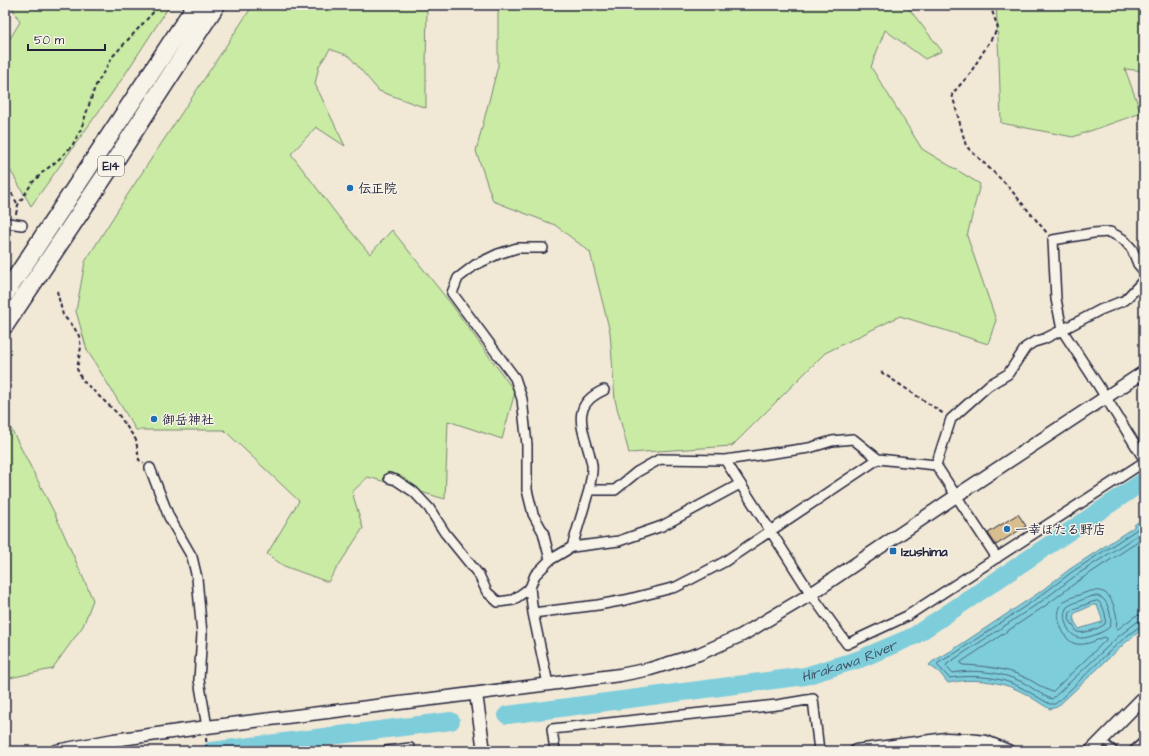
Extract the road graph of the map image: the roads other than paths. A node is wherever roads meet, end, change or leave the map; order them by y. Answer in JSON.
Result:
{"nodes":[{"id":1,"x":196,"y":5,"type":"edge"},
{"id":2,"x":216,"y":5,"type":"edge"},
{"id":3,"x":22,"y":225,"type":"dead end"},
{"id":4,"x":5,"y":227,"type":"edge"},
{"id":5,"x":544,"y":248,"type":"dead end"},
{"id":6,"x":1144,"y":271,"type":"edge"},
{"id":7,"x":1144,"y":280,"type":"edge"},
{"id":8,"x":5,"y":294,"type":"edge"},
{"id":9,"x":5,"y":325,"type":"edge"},
{"id":10,"x":1062,"y":330,"type":"junction"},
{"id":11,"x":1144,"y":372,"type":"edge"},
{"id":12,"x":604,"y":390,"type":"dead end"},
{"id":13,"x":1105,"y":397,"type":"junction"},
{"id":14,"x":878,"y":459,"type":"junction"},
{"id":15,"x":1144,"y":459,"type":"edge"},
{"id":16,"x":725,"y":460,"type":"junction"},
{"id":17,"x":1144,"y":462,"type":"edge"},
{"id":18,"x":936,"y":465,"type":"junction"},
{"id":19,"x":150,"y":468,"type":"road end"},
{"id":20,"x":389,"y":478,"type":"dead end"},
{"id":21,"x":740,"y":484,"type":"junction"},
{"id":22,"x":589,"y":490,"type":"junction"},
{"id":23,"x":956,"y":496,"type":"junction"},
{"id":24,"x":770,"y":531,"type":"junction"},
{"id":25,"x":572,"y":547,"type":"junction"},
{"id":26,"x":997,"y":558,"type":"junction"},
{"id":27,"x":550,"y":560,"type":"junction"},
{"id":28,"x":530,"y":588,"type":"junction"},
{"id":29,"x":812,"y":594,"type":"junction"},
{"id":30,"x":533,"y":613,"type":"junction"},
{"id":31,"x":548,"y":684,"type":"junction"},
{"id":32,"x":476,"y":694,"type":"junction"},
{"id":33,"x":1144,"y":697,"type":"edge"},
{"id":34,"x":206,"y":733,"type":"junction"},
{"id":35,"x":1144,"y":739,"type":"edge"},
{"id":36,"x":1097,"y":747,"type":"edge"},
{"id":37,"x":56,"y":751,"type":"edge"},
{"id":38,"x":386,"y":751,"type":"edge"},
{"id":39,"x":410,"y":751,"type":"edge"},
{"id":40,"x":484,"y":751,"type":"edge"},
{"id":41,"x":555,"y":751,"type":"edge"},
{"id":42,"x":819,"y":751,"type":"edge"},
{"id":43,"x":856,"y":751,"type":"edge"},
{"id":44,"x":1008,"y":751,"type":"edge"},
{"id":45,"x":1116,"y":751,"type":"edge"},
{"id":46,"x":1131,"y":751,"type":"edge"}],
"edges":[{"from":1,"to":8,"type":"highway","number":"E14"},
{"from":2,"to":9,"type":"highway","number":"E14"},
{"from":3,"to":4,"type":"street"},
{"from":5,"to":27,"type":"street"},
{"from":6,"to":10,"type":"street"},
{"from":7,"to":10,"type":"street"},
{"from":10,"to":13,"type":"street"},
{"from":10,"to":18,"type":"street"},
{"from":11,"to":13,"type":"street"},
{"from":12,"to":22,"type":"street"},
{"from":13,"to":15,"type":"street"},
{"from":13,"to":23,"type":"street"},
{"from":14,"to":16,"type":"street"},
{"from":14,"to":18,"type":"street"},
{"from":14,"to":24,"type":"street"},
{"from":16,"to":21,"type":"street"},
{"from":16,"to":22,"type":"street"},
{"from":17,"to":26,"type":"street"},
{"from":18,"to":23,"type":"street"},
{"from":19,"to":34,"type":"street"},
{"from":20,"to":28,"type":"street"},
{"from":21,"to":24,"type":"street"},
{"from":21,"to":25,"type":"street"},
{"from":22,"to":25,"type":"street"},
{"from":23,"to":26,"type":"street"},
{"from":23,"to":29,"type":"street"},
{"from":24,"to":29,"type":"street"},
{"from":24,"to":30,"type":"street"},
{"from":25,"to":27,"type":"street"},
{"from":26,"to":29,"type":"street"},
{"from":27,"to":28,"type":"street"},
{"from":28,"to":30,"type":"street"},
{"from":29,"to":31,"type":"street"},
{"from":30,"to":31,"type":"street"},
{"from":31,"to":32,"type":"street"},
{"from":32,"to":34,"type":"street"},
{"from":32,"to":40,"type":"street"},
{"from":33,"to":36,"type":"street"},
{"from":34,"to":37,"type":"street"},
{"from":35,"to":46,"type":"lane"},
{"from":36,"to":45,"type":"lane"},
{"from":38,"to":39,"type":"street"},
{"from":41,"to":42,"type":"street"},
{"from":43,"to":44,"type":"street"}]}
